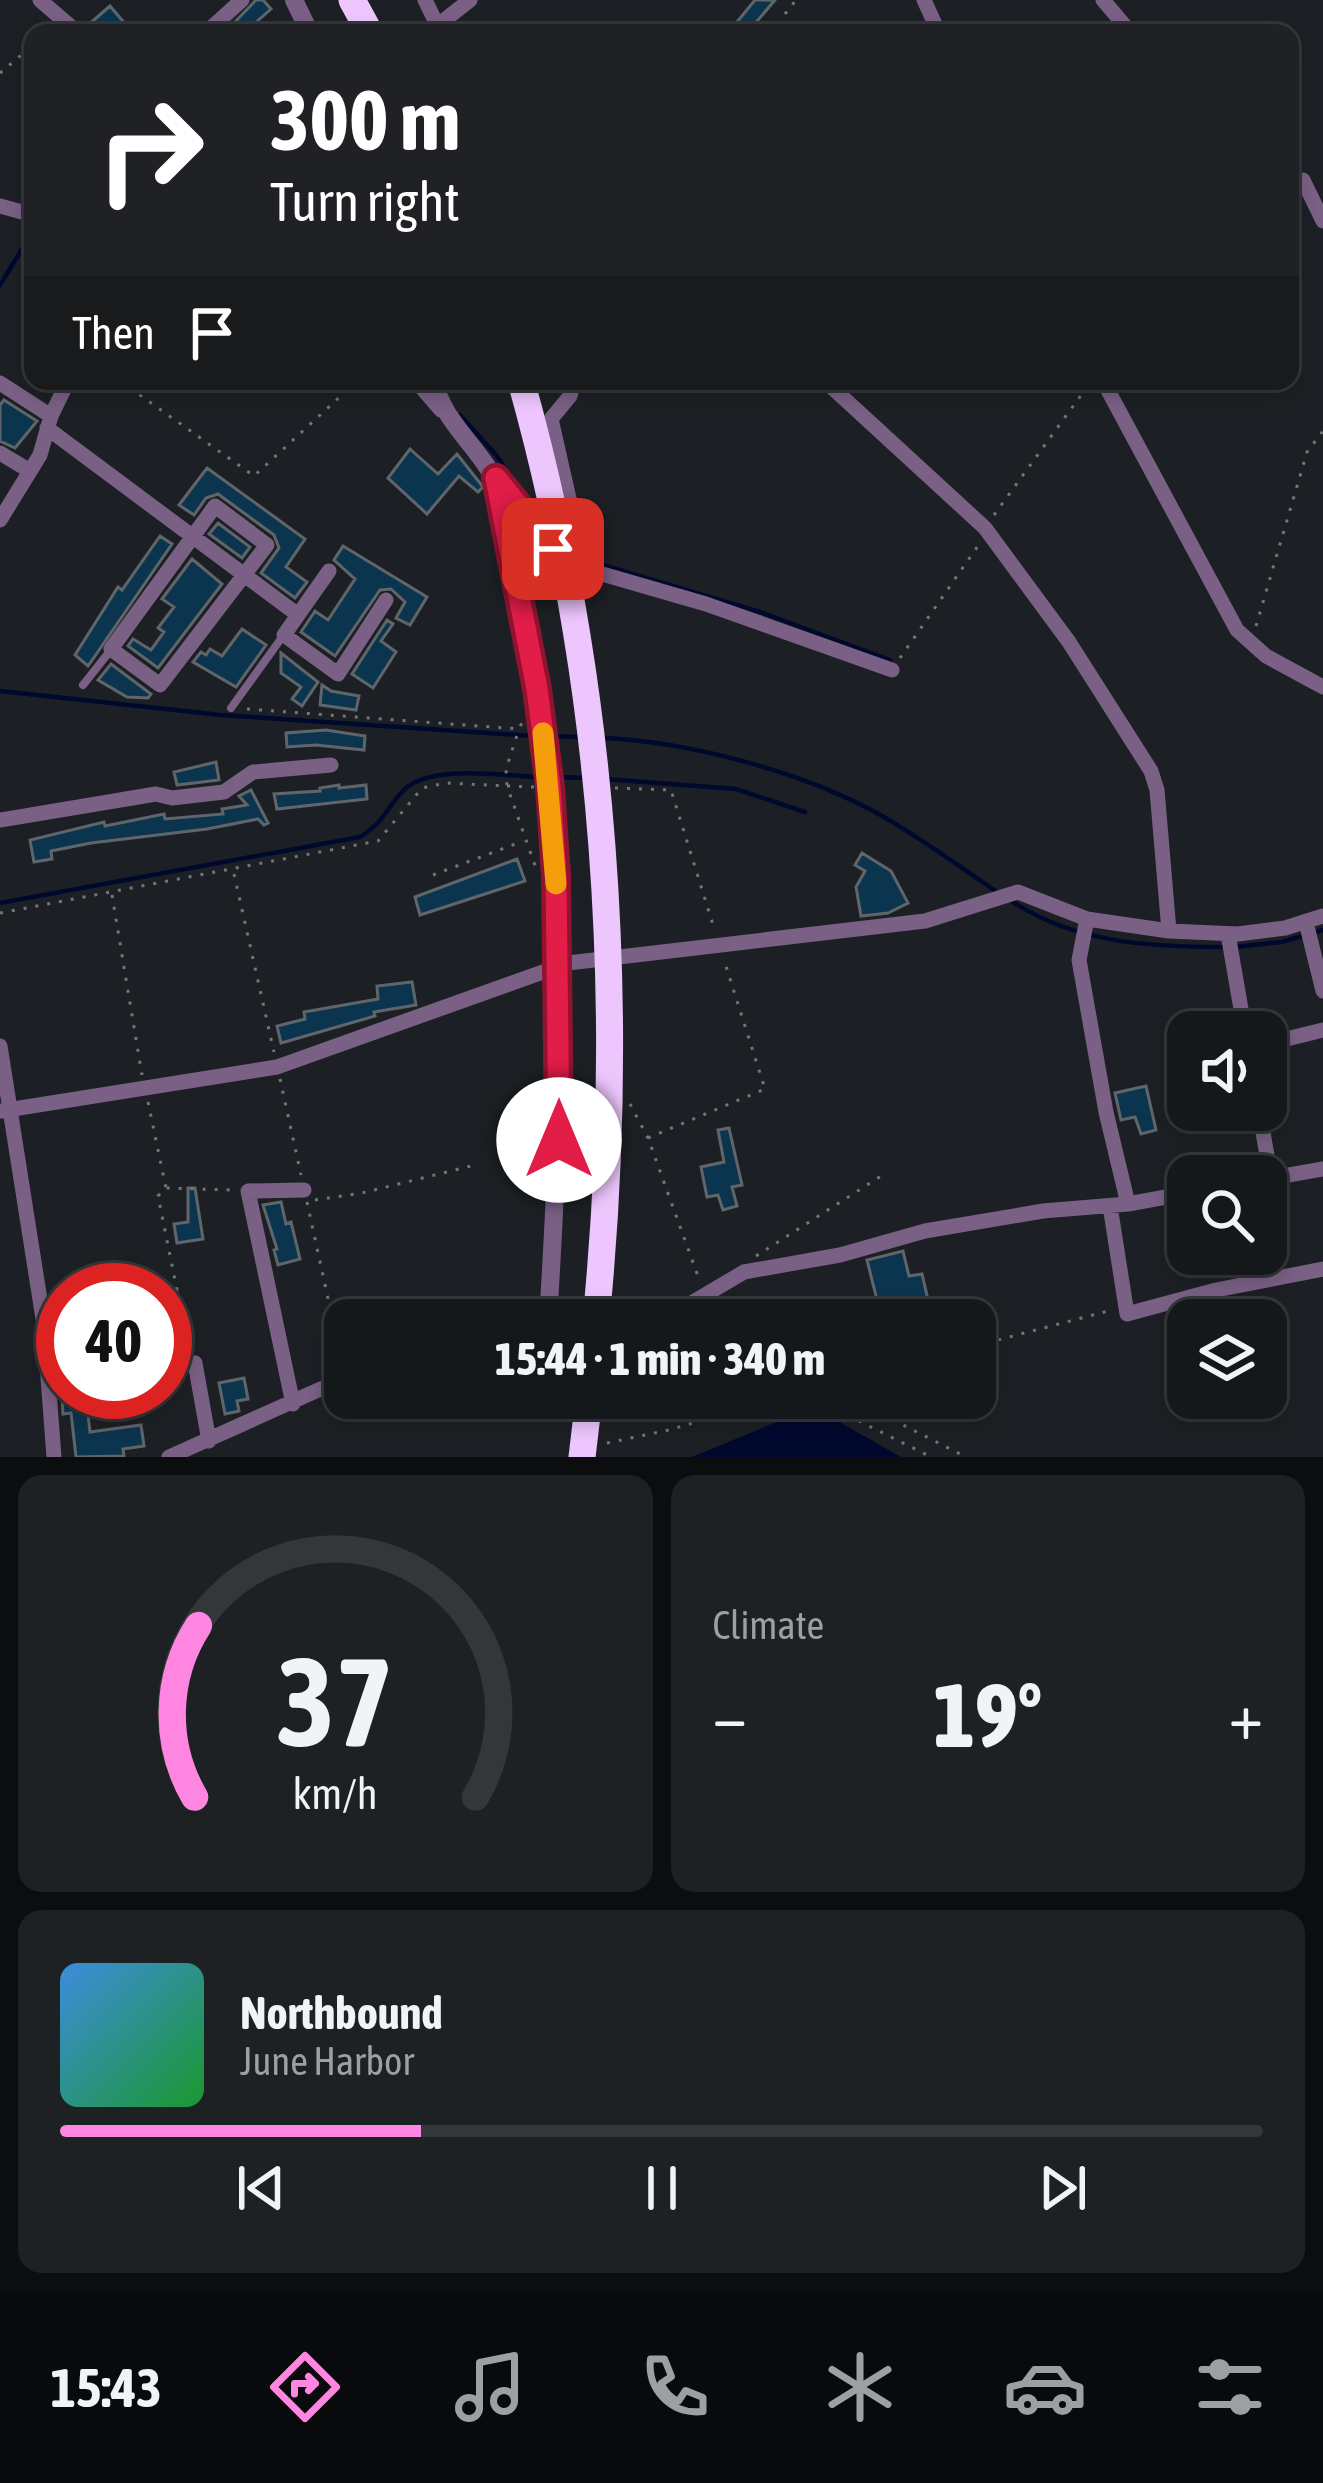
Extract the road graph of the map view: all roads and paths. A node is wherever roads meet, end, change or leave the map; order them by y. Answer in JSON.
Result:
{"nodes":[{"id":1,"x":40,"y":0,"type":"edge"},
{"id":2,"x":242,"y":0,"type":"edge"},
{"id":3,"x":470,"y":0,"type":"edge"},
{"id":4,"x":796,"y":0,"type":"edge"},
{"id":5,"x":1103,"y":0,"type":"edge"},
{"id":6,"x":784,"y":14,"type":"dead end"},
{"id":7,"x":68,"y":24,"type":"edge"},
{"id":8,"x":216,"y":24,"type":"edge"},
{"id":9,"x":445,"y":24,"type":"edge"},
{"id":10,"x":1123,"y":24,"type":"edge"},
{"id":11,"x":24,"y":53,"type":"edge"},
{"id":12,"x":0,"y":73,"type":"edge"},
{"id":13,"x":1299,"y":182,"type":"edge"},
{"id":14,"x":1323,"y":221,"type":"edge"},
{"id":15,"x":0,"y":383,"type":"edge"},
{"id":16,"x":64,"y":390,"type":"edge"},
{"id":17,"x":133,"y":390,"type":"edge"},
{"id":18,"x":347,"y":390,"type":"edge"},
{"id":19,"x":424,"y":390,"type":"edge"},
{"id":20,"x":437,"y":390,"type":"edge"},
{"id":21,"x":524,"y":390,"type":"edge"},
{"id":22,"x":571,"y":390,"type":"edge"},
{"id":23,"x":835,"y":390,"type":"edge"},
{"id":24,"x":1086,"y":390,"type":"edge"},
{"id":25,"x":1108,"y":390,"type":"edge"},
{"id":26,"x":446,"y":416,"type":"junction"},
{"id":27,"x":49,"y":422,"type":"junction"},
{"id":28,"x":1323,"y":430,"type":"edge"},
{"id":29,"x":0,"y":453,"type":"edge"},
{"id":30,"x":30,"y":471,"type":"junction"},
{"id":31,"x":496,"y":478,"type":"junction"},
{"id":32,"x":0,"y":520,"type":"edge"},
{"id":33,"x":986,"y":530,"type":"junction"},
{"id":34,"x":194,"y":536,"type":"junction"},
{"id":35,"x":585,"y":569,"type":"junction"},
{"id":36,"x":329,"y":571,"type":"dead end"},
{"id":37,"x":245,"y":574,"type":"junction"},
{"id":38,"x":386,"y":600,"type":"dead end"},
{"id":39,"x":298,"y":615,"type":"junction"},
{"id":40,"x":284,"y":635,"type":"junction"},
{"id":41,"x":1251,"y":645,"type":"junction"},
{"id":42,"x":111,"y":650,"type":"junction"},
{"id":43,"x":892,"y":670,"type":"joint"},
{"id":44,"x":83,"y":685,"type":"dead end"},
{"id":45,"x":1323,"y":687,"type":"edge"},
{"id":46,"x":537,"y":689,"type":"junction"},
{"id":47,"x":231,"y":708,"type":"joint"},
{"id":48,"x":519,"y":730,"type":"junction"},
{"id":49,"x":332,"y":765,"type":"dead end"},
{"id":50,"x":0,"y":820,"type":"edge"},
{"id":51,"x":525,"y":840,"type":"dead end"},
{"id":52,"x":233,"y":872,"type":"junction"},
{"id":53,"x":433,"y":874,"type":"dead end"},
{"id":54,"x":112,"y":893,"type":"junction"},
{"id":55,"x":0,"y":914,"type":"edge"},
{"id":56,"x":1323,"y":916,"type":"edge"},
{"id":57,"x":1306,"y":922,"type":"junction"},
{"id":58,"x":1084,"y":930,"type":"junction"},
{"id":59,"x":1169,"y":931,"type":"junction"},
{"id":60,"x":1228,"y":934,"type":"junction"},
{"id":61,"x":720,"y":945,"type":"junction"},
{"id":62,"x":558,"y":965,"type":"junction"},
{"id":63,"x":1323,"y":991,"type":"edge"},
{"id":64,"x":1241,"y":1011,"type":"edge"},
{"id":65,"x":1323,"y":1030,"type":"edge"},
{"id":66,"x":1287,"y":1039,"type":"edge"},
{"id":67,"x":0,"y":1046,"type":"edge"},
{"id":68,"x":277,"y":1067,"type":"junction"},
{"id":69,"x":145,"y":1088,"type":"junction"},
{"id":70,"x":628,"y":1101,"type":"dead end"},
{"id":71,"x":4,"y":1111,"type":"edge"},
{"id":72,"x":648,"y":1138,"type":"junction"},
{"id":73,"x":471,"y":1166,"type":"dead end"},
{"id":74,"x":1323,"y":1169,"type":"edge"},
{"id":75,"x":1287,"y":1176,"type":"edge"},
{"id":76,"x":881,"y":1177,"type":"dead end"},
{"id":77,"x":166,"y":1188,"type":"junction"},
{"id":78,"x":248,"y":1191,"type":"junction"},
{"id":79,"x":305,"y":1196,"type":"junction"},
{"id":80,"x":1167,"y":1197,"type":"edge"},
{"id":81,"x":1119,"y":1205,"type":"junction"},
{"id":82,"x":172,"y":1263,"type":"edge"},
{"id":83,"x":1323,"y":1269,"type":"edge"},
{"id":84,"x":744,"y":1272,"type":"junction"},
{"id":85,"x":706,"y":1297,"type":"junction"},
{"id":86,"x":328,"y":1299,"type":"edge"},
{"id":87,"x":549,"y":1299,"type":"edge"},
{"id":88,"x":597,"y":1299,"type":"edge"},
{"id":89,"x":702,"y":1299,"type":"edge"},
{"id":90,"x":1126,"y":1306,"type":"junction"},
{"id":91,"x":996,"y":1340,"type":"edge"},
{"id":92,"x":195,"y":1363,"type":"dead end"},
{"id":93,"x":324,"y":1388,"type":"edge"},
{"id":94,"x":293,"y":1403,"type":"junction"},
{"id":95,"x":589,"y":1419,"type":"edge"},
{"id":96,"x":707,"y":1419,"type":"edge"},
{"id":97,"x":856,"y":1419,"type":"edge"},
{"id":98,"x":891,"y":1419,"type":"edge"},
{"id":99,"x":203,"y":1448,"type":"edge"},
{"id":100,"x":589,"y":1451,"type":"edge"},
{"id":101,"x":54,"y":1457,"type":"edge"},
{"id":102,"x":169,"y":1457,"type":"edge"},
{"id":103,"x":931,"y":1457,"type":"edge"},
{"id":104,"x":966,"y":1457,"type":"edge"}],
"edges":[{"from":1,"to":7,"type":"street"},
{"from":2,"to":8,"type":"street"},
{"from":3,"to":9,"type":"street"},
{"from":4,"to":6,"type":"path"},
{"from":5,"to":10,"type":"street"},
{"from":11,"to":12,"type":"path"},
{"from":13,"to":14,"type":"street"},
{"from":15,"to":27,"type":"street"},
{"from":16,"to":27,"type":"street"},
{"from":17,"to":18,"type":"path"},
{"from":19,"to":26,"type":"street"},
{"from":20,"to":26,"type":"street"},
{"from":21,"to":88,"type":"highway","bridge":true},
{"from":22,"to":35,"type":"street"},
{"from":23,"to":33,"type":"street"},
{"from":24,"to":33,"type":"path"},
{"from":25,"to":41,"type":"street"},
{"from":26,"to":31,"type":"street"},
{"from":27,"to":30,"type":"street"},
{"from":27,"to":34,"type":"street"},
{"from":28,"to":41,"type":"path"},
{"from":29,"to":30,"type":"street"},
{"from":30,"to":32,"type":"street"},
{"from":31,"to":35,"type":"street"},
{"from":31,"to":46,"type":"street"},
{"from":33,"to":43,"type":"path"},
{"from":33,"to":59,"type":"street"},
{"from":34,"to":37,"type":"street"},
{"from":34,"to":37,"type":"street"},
{"from":34,"to":42,"type":"street"},
{"from":35,"to":43,"type":"street"},
{"from":36,"to":39,"type":"street"},
{"from":37,"to":39,"type":"street"},
{"from":37,"to":42,"type":"street"},
{"from":38,"to":40,"type":"street"},
{"from":39,"to":40,"type":"street"},
{"from":40,"to":47,"type":"lane"},
{"from":41,"to":45,"type":"street"},
{"from":42,"to":44,"type":"lane"},
{"from":46,"to":48,"type":"path"},
{"from":46,"to":62,"type":"street"},
{"from":47,"to":48,"type":"path"},
{"from":48,"to":52,"type":"path"},
{"from":49,"to":50,"type":"street"},
{"from":51,"to":53,"type":"path"},
{"from":52,"to":54,"type":"path"},
{"from":52,"to":68,"type":"path"},
{"from":54,"to":55,"type":"path"},
{"from":54,"to":69,"type":"path"},
{"from":56,"to":57,"type":"street"},
{"from":57,"to":60,"type":"street"},
{"from":57,"to":63,"type":"street"},
{"from":58,"to":59,"type":"street"},
{"from":58,"to":61,"type":"street"},
{"from":58,"to":81,"type":"street"},
{"from":59,"to":60,"type":"street"},
{"from":60,"to":64,"type":"street"},
{"from":61,"to":62,"type":"street"},
{"from":61,"to":72,"type":"path"},
{"from":62,"to":68,"type":"street"},
{"from":62,"to":87,"type":"street"},
{"from":65,"to":66,"type":"street"},
{"from":67,"to":71,"type":"street"},
{"from":68,"to":69,"type":"street"},
{"from":68,"to":79,"type":"path"},
{"from":69,"to":71,"type":"street"},
{"from":69,"to":77,"type":"path"},
{"from":70,"to":72,"type":"path"},
{"from":71,"to":101,"type":"street"},
{"from":72,"to":85,"type":"path"},
{"from":73,"to":79,"type":"path"},
{"from":74,"to":75,"type":"street"},
{"from":76,"to":84,"type":"path"},
{"from":77,"to":78,"type":"path"},
{"from":77,"to":82,"type":"path"},
{"from":78,"to":79,"type":"street"},
{"from":78,"to":94,"type":"street"},
{"from":79,"to":86,"type":"path"},
{"from":80,"to":81,"type":"street"},
{"from":81,"to":84,"type":"street"},
{"from":81,"to":90,"type":"street"},
{"from":83,"to":90,"type":"street"},
{"from":84,"to":85,"type":"street"},
{"from":85,"to":89,"type":"street"},
{"from":90,"to":91,"type":"path"},
{"from":92,"to":99,"type":"street"},
{"from":93,"to":94,"type":"street"},
{"from":94,"to":99,"type":"street"},
{"from":95,"to":100,"type":"highway","bridge":true},
{"from":96,"to":100,"type":"path"},
{"from":97,"to":103,"type":"path"},
{"from":98,"to":104,"type":"path"},
{"from":99,"to":102,"type":"street"}]}
